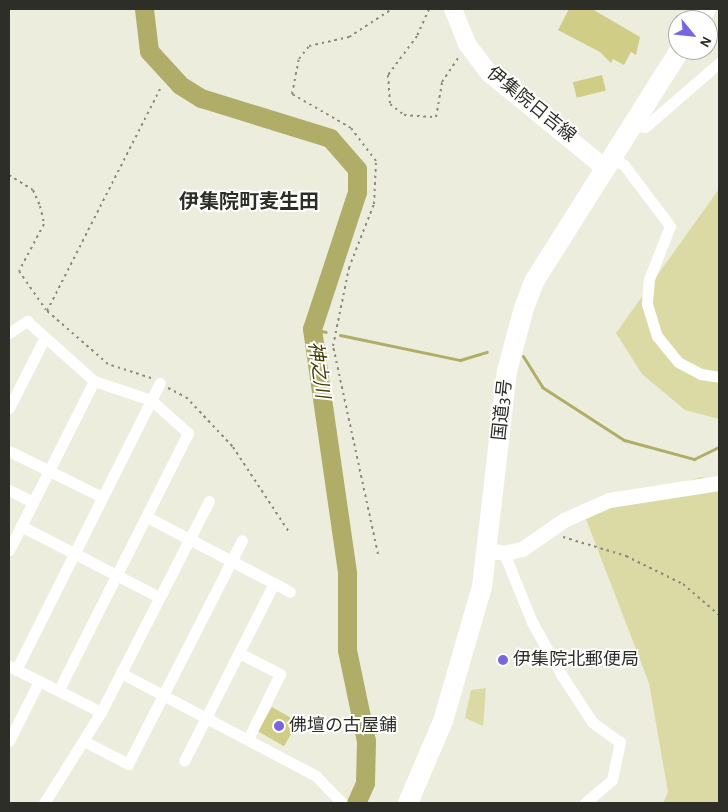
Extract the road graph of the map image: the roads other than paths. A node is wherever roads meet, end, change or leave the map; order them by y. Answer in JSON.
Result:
{"nodes":[{"id":1,"x":453,"y":9,"type":"edge"},
{"id":2,"x":674,"y":60,"type":"edge"},
{"id":3,"x":719,"y":63,"type":"edge"},
{"id":4,"x":632,"y":125,"type":"junction"},
{"id":5,"x":608,"y":163,"type":"junction"},
{"id":6,"x":9,"y":333,"type":"edge"},
{"id":7,"x":44,"y":339,"type":"junction"},
{"id":8,"x":719,"y":377,"type":"edge"},
{"id":9,"x":94,"y":380,"type":"junction"},
{"id":10,"x":160,"y":383,"type":"road end"},
{"id":11,"x":151,"y":400,"type":"junction"},
{"id":12,"x":9,"y":408,"type":"edge"},
{"id":13,"x":9,"y":451,"type":"edge"},
{"id":14,"x":48,"y":471,"type":"junction"},
{"id":15,"x":719,"y":482,"type":"edge"},
{"id":16,"x":9,"y":490,"type":"edge"},
{"id":17,"x":102,"y":497,"type":"junction"},
{"id":18,"x":208,"y":501,"type":"dead end"},
{"id":19,"x":33,"y":502,"type":"junction"},
{"id":20,"x":147,"y":517,"type":"junction"},
{"id":21,"x":21,"y":526,"type":"junction"},
{"id":22,"x":188,"y":539,"type":"junction"},
{"id":23,"x":242,"y":540,"type":"dead end"},
{"id":24,"x":9,"y":550,"type":"edge"},
{"id":25,"x":496,"y":552,"type":"junction"},
{"id":26,"x":75,"y":554,"type":"junction"},
{"id":27,"x":231,"y":561,"type":"junction"},
{"id":28,"x":116,"y":574,"type":"junction"},
{"id":29,"x":274,"y":584,"type":"junction"},
{"id":30,"x":290,"y":592,"type":"dead end"},
{"id":31,"x":159,"y":597,"type":"junction"},
{"id":32,"x":240,"y":652,"type":"junction"},
{"id":33,"x":12,"y":668,"type":"edge"},
{"id":34,"x":121,"y":673,"type":"junction"},
{"id":35,"x":39,"y":681,"type":"junction"},
{"id":36,"x":59,"y":689,"type":"junction"},
{"id":37,"x":164,"y":694,"type":"junction"},
{"id":38,"x":101,"y":712,"type":"junction"},
{"id":39,"x":206,"y":717,"type":"junction"},
{"id":40,"x":249,"y":737,"type":"junction"},
{"id":41,"x":84,"y":740,"type":"junction"},
{"id":42,"x":9,"y":741,"type":"edge"},
{"id":43,"x":184,"y":761,"type":"dead end"},
{"id":44,"x":341,"y":802,"type":"edge"},
{"id":45,"x":44,"y":803,"type":"edge"},
{"id":46,"x":408,"y":803,"type":"edge"},
{"id":47,"x":585,"y":803,"type":"edge"}],
"edges":[{"from":1,"to":5,"type":"main road","name":"伊集院日吉線"},
{"from":2,"to":4,"type":"highway","name":"国道3号"},
{"from":3,"to":4,"type":"street"},
{"from":4,"to":5,"type":"highway","name":"国道3号"},
{"from":5,"to":8,"type":"street"},
{"from":5,"to":25,"type":"highway","name":"国道3号"},
{"from":6,"to":7,"type":"street"},
{"from":7,"to":9,"type":"street"},
{"from":7,"to":12,"type":"street"},
{"from":9,"to":11,"type":"street"},
{"from":9,"to":14,"type":"street"},
{"from":10,"to":11,"type":"street"},
{"from":11,"to":17,"type":"street"},
{"from":11,"to":20,"type":"street"},
{"from":13,"to":14,"type":"street"},
{"from":14,"to":17,"type":"street"},
{"from":14,"to":19,"type":"street"},
{"from":15,"to":25,"type":"street"},
{"from":16,"to":19,"type":"street"},
{"from":17,"to":26,"type":"street"},
{"from":18,"to":22,"type":"street"},
{"from":19,"to":21,"type":"street"},
{"from":20,"to":22,"type":"street"},
{"from":20,"to":28,"type":"street"},
{"from":21,"to":24,"type":"street"},
{"from":21,"to":26,"type":"street"},
{"from":22,"to":27,"type":"street"},
{"from":22,"to":31,"type":"street"},
{"from":23,"to":27,"type":"street"},
{"from":25,"to":46,"type":"highway","name":"国道3号"},
{"from":25,"to":47,"type":"street"},
{"from":26,"to":28,"type":"street"},
{"from":26,"to":33,"type":"street"},
{"from":27,"to":29,"type":"street"},
{"from":27,"to":37,"type":"street"},
{"from":28,"to":31,"type":"street"},
{"from":28,"to":36,"type":"street"},
{"from":29,"to":30,"type":"street"},
{"from":29,"to":32,"type":"street"},
{"from":31,"to":34,"type":"street"},
{"from":32,"to":39,"type":"street"},
{"from":32,"to":40,"type":"street"},
{"from":33,"to":35,"type":"street"},
{"from":34,"to":37,"type":"street"},
{"from":34,"to":38,"type":"street"},
{"from":35,"to":36,"type":"street"},
{"from":35,"to":42,"type":"street"},
{"from":36,"to":38,"type":"street"},
{"from":37,"to":39,"type":"street"},
{"from":37,"to":41,"type":"street"},
{"from":38,"to":41,"type":"street"},
{"from":39,"to":40,"type":"street"},
{"from":39,"to":43,"type":"street"},
{"from":40,"to":44,"type":"street"},
{"from":41,"to":45,"type":"street"}]}
